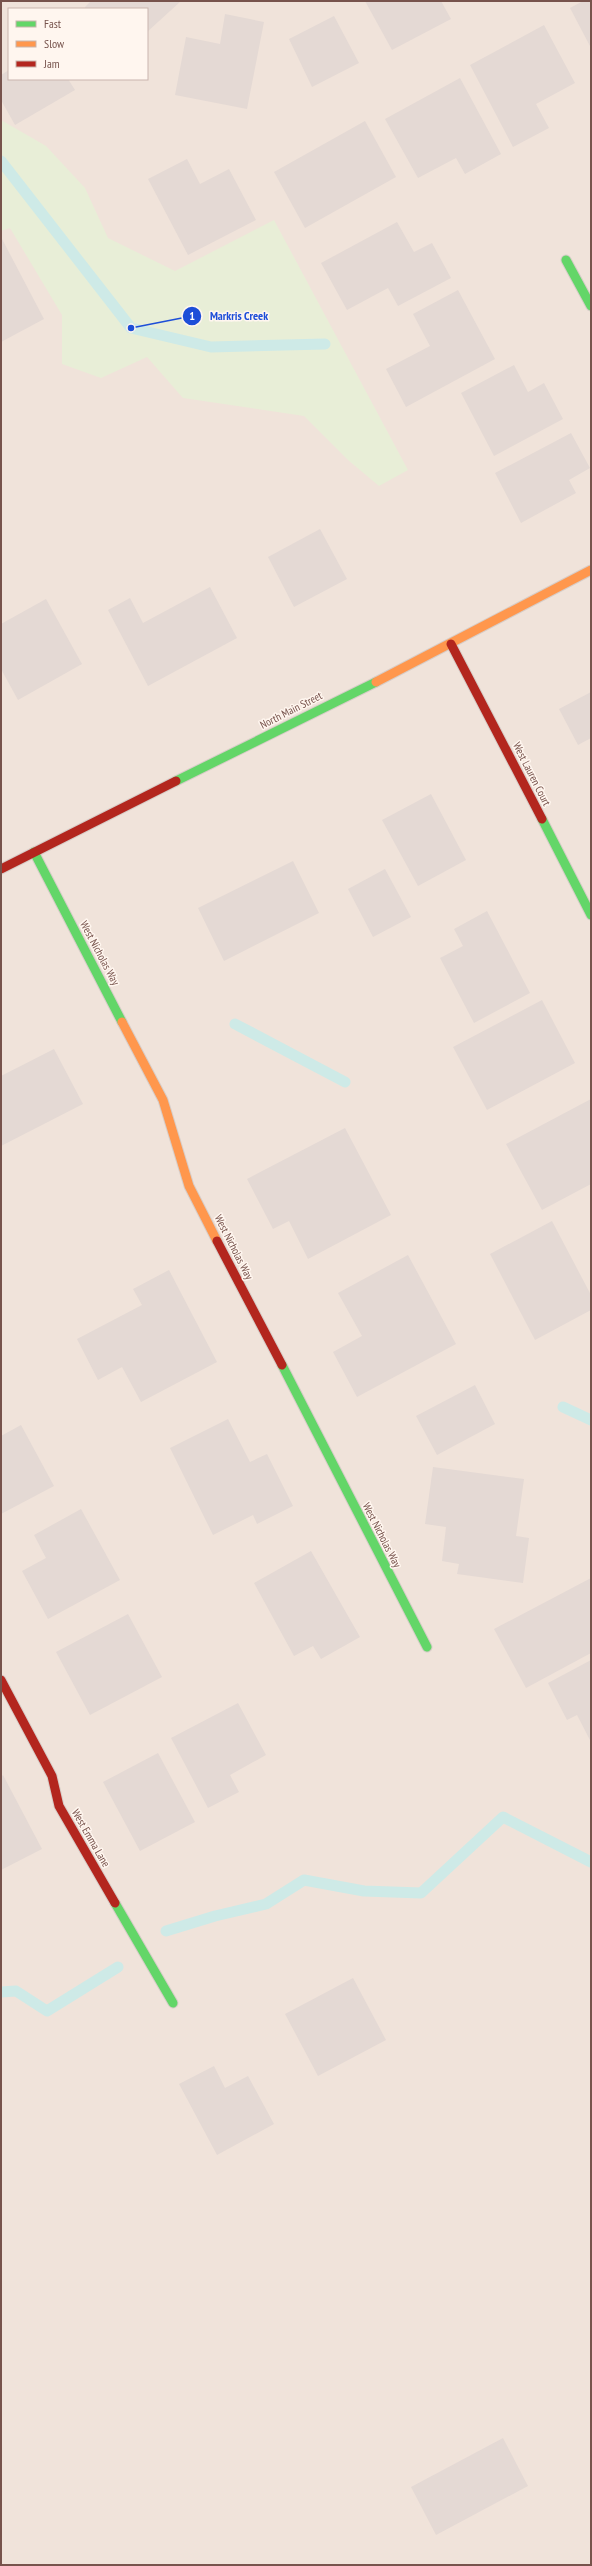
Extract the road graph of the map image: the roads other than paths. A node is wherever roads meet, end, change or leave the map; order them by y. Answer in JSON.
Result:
{"nodes":[{"id":1,"x":566,"y":260,"type":"dead end"},
{"id":2,"x":591,"y":306,"type":"edge"},
{"id":3,"x":591,"y":570,"type":"edge"},
{"id":4,"x":451,"y":644,"type":"junction"},
{"id":5,"x":34,"y":852,"type":"junction"},
{"id":6,"x":1,"y":869,"type":"edge"},
{"id":7,"x":591,"y":916,"type":"edge"},
{"id":8,"x":427,"y":1647,"type":"dead end"},
{"id":9,"x":1,"y":1680,"type":"edge"},
{"id":10,"x":173,"y":2003,"type":"dead end"}],
"edges":[{"from":1,"to":2,"type":"street"},
{"from":3,"to":4,"type":"street","name":"North Main Street"},
{"from":4,"to":5,"type":"street","name":"North Main Street"},
{"from":4,"to":7,"type":"street","name":"West Lauren Court"},
{"from":5,"to":6,"type":"street","name":"North Main Street"},
{"from":5,"to":8,"type":"street","name":"West Nicholas Way"},
{"from":9,"to":10,"type":"street","name":"West Emma Lane"}]}
